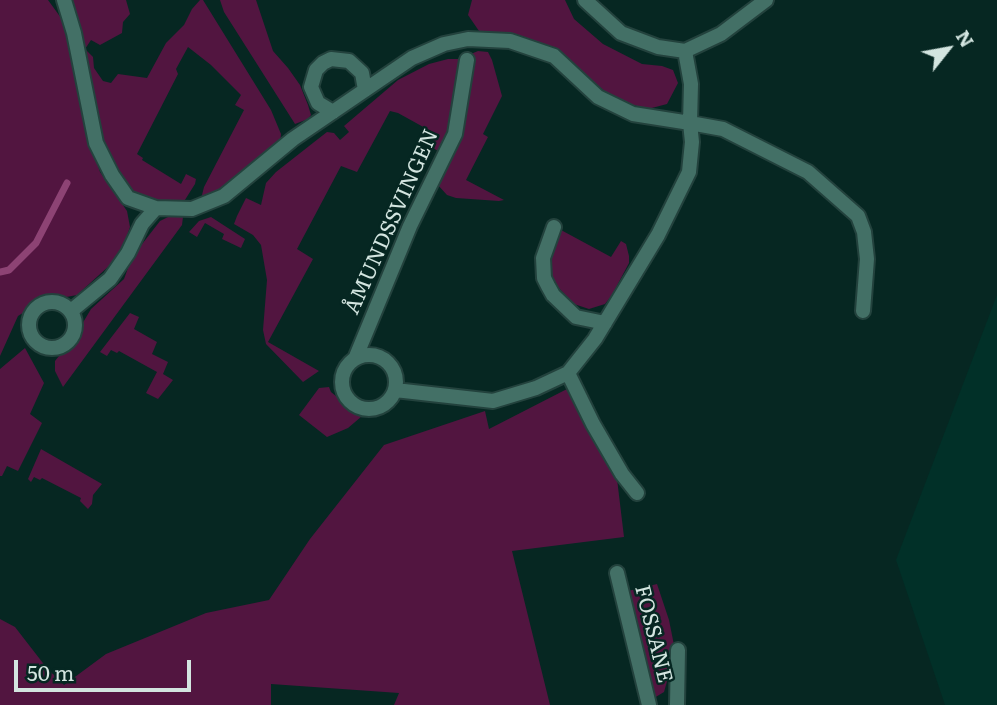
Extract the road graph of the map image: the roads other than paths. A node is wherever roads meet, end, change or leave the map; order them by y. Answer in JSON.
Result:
{"nodes":[{"id":1,"x":64,"y":0,"type":"edge"},
{"id":2,"x":585,"y":0,"type":"edge"},
{"id":3,"x":766,"y":0,"type":"edge"},
{"id":4,"x":685,"y":51,"type":"junction"},
{"id":5,"x":467,"y":60,"type":"dead end"},
{"id":6,"x":365,"y":90,"type":"junction"},
{"id":7,"x":333,"y":112,"type":"junction"},
{"id":8,"x":690,"y":123,"type":"junction"},
{"id":9,"x":156,"y":208,"type":"junction"},
{"id":10,"x":554,"y":227,"type":"dead end"},
{"id":11,"x":71,"y":311,"type":"dead end"},
{"id":12,"x":863,"y":311,"type":"dead end"},
{"id":13,"x":605,"y":323,"type":"junction"},
{"id":14,"x":355,"y":359,"type":"junction"},
{"id":15,"x":568,"y":373,"type":"junction"},
{"id":16,"x":395,"y":390,"type":"junction"},
{"id":17,"x":636,"y":493,"type":"dead end"},
{"id":18,"x":617,"y":573,"type":"dead end"},
{"id":19,"x":678,"y":650,"type":"dead end"},
{"id":20,"x":649,"y":705,"type":"edge"},
{"id":21,"x":677,"y":705,"type":"edge"}],
"edges":[{"from":1,"to":9,"type":"street"},
{"from":2,"to":4,"type":"street"},
{"from":3,"to":4,"type":"street"},
{"from":4,"to":8,"type":"street"},
{"from":5,"to":14,"type":"street","name":"ÅMUNDSSVINGEN"},
{"from":6,"to":7,"type":"street"},
{"from":6,"to":7,"type":"street"},
{"from":6,"to":8,"type":"street"},
{"from":7,"to":9,"type":"street"},
{"from":8,"to":12,"type":"street"},
{"from":8,"to":13,"type":"street"},
{"from":9,"to":11,"type":"street"},
{"from":10,"to":13,"type":"street"},
{"from":13,"to":15,"type":"street"},
{"from":14,"to":16,"type":"street"},
{"from":14,"to":16,"type":"street","name":"ÅMUNDSSVINGEN"},
{"from":15,"to":16,"type":"street"},
{"from":15,"to":17,"type":"street"},
{"from":18,"to":20,"type":"street","name":"FOSSANE"},
{"from":19,"to":21,"type":"street","name":"FOSSANE"}]}
